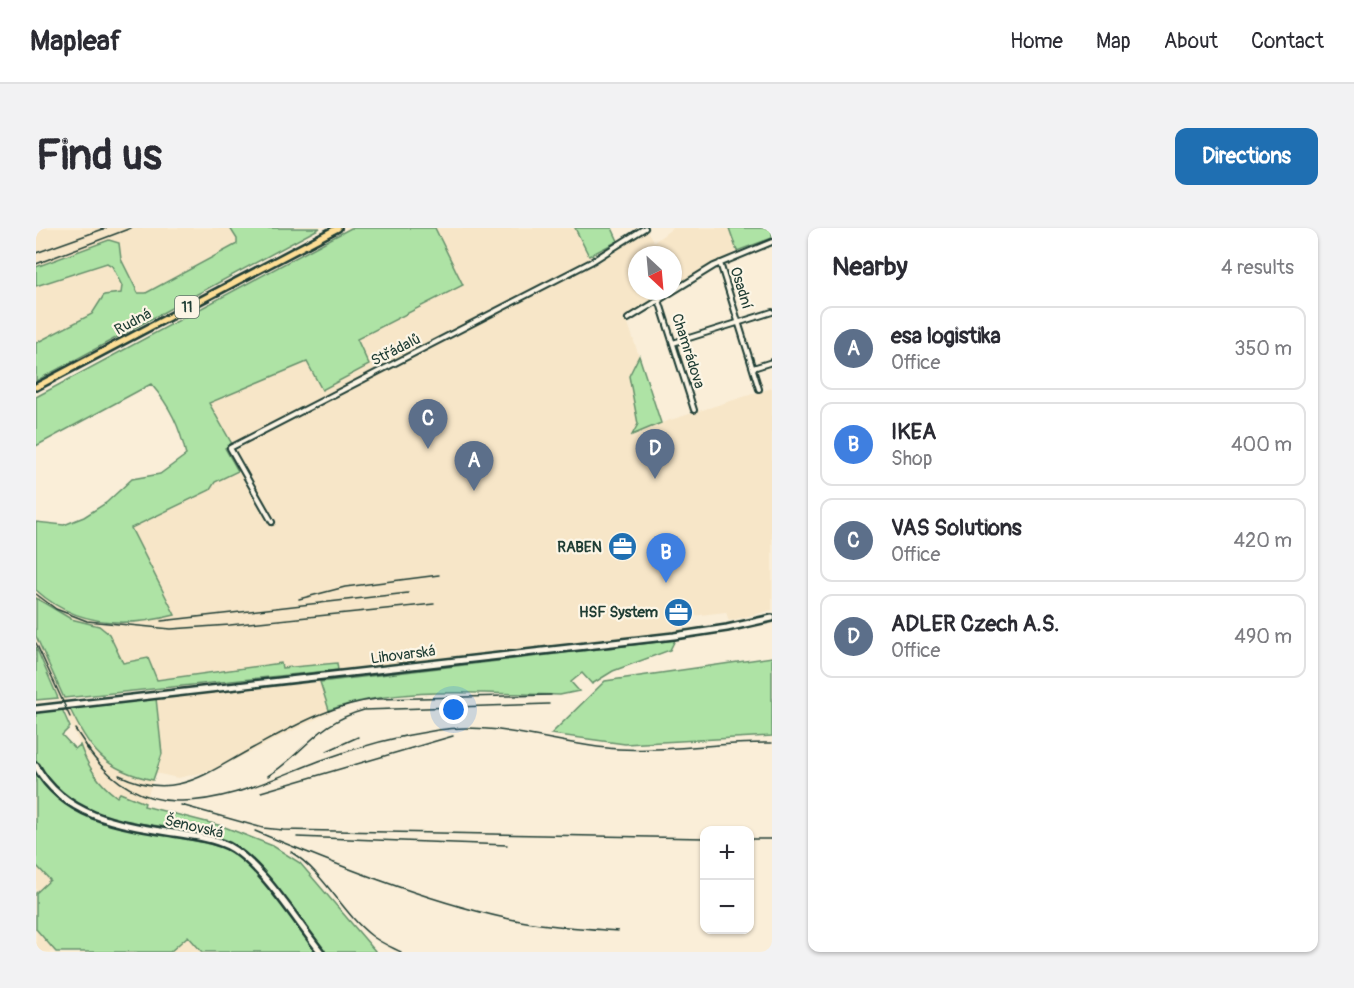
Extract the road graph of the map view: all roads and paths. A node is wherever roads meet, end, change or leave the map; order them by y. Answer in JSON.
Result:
{"nodes":[{"id":1,"x":338,"y":228,"type":"edge"},
{"id":2,"x":645,"y":228,"type":"edge"},
{"id":3,"x":772,"y":242,"type":"edge"},
{"id":4,"x":720,"y":263,"type":"junction"},
{"id":5,"x":682,"y":286,"type":"edge"},
{"id":6,"x":659,"y":300,"type":"joint"},
{"id":7,"x":772,"y":312,"type":"edge"},
{"id":8,"x":628,"y":319,"type":"dead end"},
{"id":9,"x":739,"y":322,"type":"junction"},
{"id":10,"x":673,"y":343,"type":"junction"},
{"id":11,"x":772,"y":362,"type":"edge"},
{"id":12,"x":753,"y":368,"type":"junction"},
{"id":13,"x":36,"y":387,"type":"edge"},
{"id":14,"x":759,"y":389,"type":"dead end"},
{"id":15,"x":694,"y":410,"type":"dead end"},
{"id":16,"x":272,"y":522,"type":"dead end"},
{"id":17,"x":772,"y":618,"type":"edge"},
{"id":18,"x":36,"y":709,"type":"edge"},
{"id":19,"x":36,"y":766,"type":"edge"},
{"id":20,"x":321,"y":952,"type":"edge"}],
"edges":[{"from":1,"to":13,"type":"main road","name":"Rudná","number":"11"},
{"from":2,"to":16,"type":"street","name":"Střádalů"},
{"from":3,"to":4,"type":"street"},
{"from":4,"to":5,"type":"street"},
{"from":4,"to":9,"type":"street","name":"Osadní"},
{"from":6,"to":8,"type":"street"},
{"from":6,"to":10,"type":"street","name":"Chamrádova"},
{"from":7,"to":9,"type":"street"},
{"from":9,"to":10,"type":"street"},
{"from":9,"to":12,"type":"street","name":"Osadní"},
{"from":10,"to":15,"type":"street","name":"Chamrádova"},
{"from":11,"to":12,"type":"street"},
{"from":12,"to":14,"type":"street","name":"Osadní"},
{"from":17,"to":18,"type":"street","name":"Lihovarská"},
{"from":19,"to":20,"type":"street","name":"Šenovská"}]}
